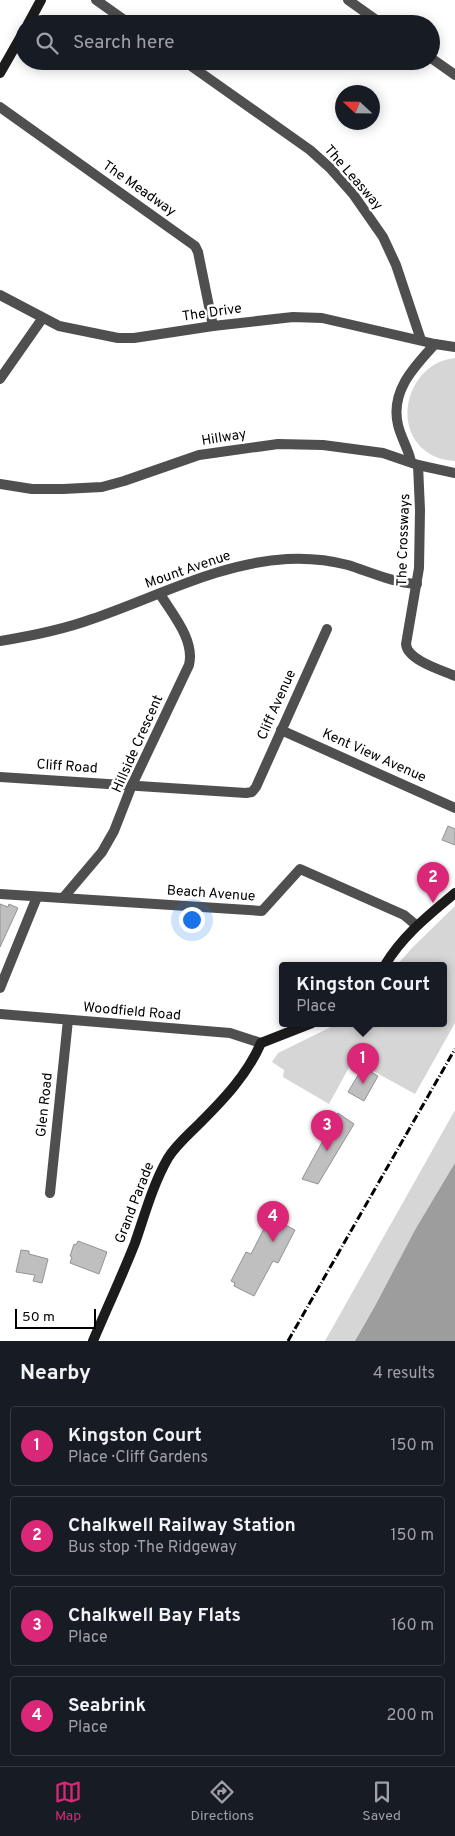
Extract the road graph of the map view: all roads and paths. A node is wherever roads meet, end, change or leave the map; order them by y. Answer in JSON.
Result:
{"nodes":[{"id":1,"x":41,"y":0,"type":"edge"},
{"id":2,"x":96,"y":0,"type":"edge"},
{"id":3,"x":348,"y":0,"type":"edge"},
{"id":4,"x":33,"y":15,"type":"edge"},
{"id":5,"x":117,"y":15,"type":"edge"},
{"id":6,"x":369,"y":15,"type":"edge"},
{"id":7,"x":15,"y":47,"type":"edge"},
{"id":8,"x":440,"y":64,"type":"edge"},
{"id":9,"x":197,"y":70,"type":"edge"},
{"id":10,"x":0,"y":74,"type":"edge"},
{"id":11,"x":455,"y":75,"type":"edge"},
{"id":12,"x":0,"y":107,"type":"edge"},
{"id":13,"x":0,"y":295,"type":"edge"},
{"id":14,"x":42,"y":319,"type":"junction"},
{"id":15,"x":213,"y":326,"type":"junction"},
{"id":16,"x":421,"y":340,"type":"junction"},
{"id":17,"x":435,"y":344,"type":"junction"},
{"id":18,"x":455,"y":347,"type":"edge"},
{"id":19,"x":0,"y":379,"type":"edge"},
{"id":20,"x":415,"y":464,"type":"junction"},
{"id":21,"x":455,"y":473,"type":"edge"},
{"id":22,"x":0,"y":484,"type":"edge"},
{"id":23,"x":417,"y":584,"type":"junction"},
{"id":24,"x":160,"y":594,"type":"junction"},
{"id":25,"x":327,"y":629,"type":"dead end"},
{"id":26,"x":0,"y":641,"type":"edge"},
{"id":27,"x":455,"y":676,"type":"edge"},
{"id":28,"x":281,"y":730,"type":"junction"},
{"id":29,"x":0,"y":777,"type":"edge"},
{"id":30,"x":132,"y":785,"type":"junction"},
{"id":31,"x":252,"y":792,"type":"joint"},
{"id":32,"x":455,"y":808,"type":"edge"},
{"id":33,"x":455,"y":893,"type":"edge"},
{"id":34,"x":0,"y":894,"type":"edge"},
{"id":35,"x":37,"y":897,"type":"junction"},
{"id":36,"x":63,"y":898,"type":"junction"},
{"id":37,"x":416,"y":925,"type":"junction"},
{"id":38,"x":387,"y":962,"type":"edge"},
{"id":39,"x":0,"y":988,"type":"edge"},
{"id":40,"x":0,"y":1014,"type":"edge"},
{"id":41,"x":68,"y":1020,"type":"junction"},
{"id":42,"x":302,"y":1027,"type":"edge"},
{"id":43,"x":260,"y":1043,"type":"junction"},
{"id":44,"x":50,"y":1193,"type":"dead end"},
{"id":45,"x":93,"y":1341,"type":"edge"}],
"edges":[{"from":1,"to":4,"type":"street"},
{"from":2,"to":5,"type":"street"},
{"from":3,"to":6,"type":"street"},
{"from":7,"to":10,"type":"street"},
{"from":8,"to":11,"type":"street"},
{"from":9,"to":16,"type":"street","name":"The Leasway"},
{"from":12,"to":15,"type":"street","name":"The Meadway"},
{"from":13,"to":14,"type":"street","name":"The Drive"},
{"from":14,"to":15,"type":"street","name":"The Drive"},
{"from":14,"to":19,"type":"street"},
{"from":15,"to":16,"type":"street","name":"The Drive"},
{"from":16,"to":17,"type":"street","name":"The Drive"},
{"from":17,"to":18,"type":"street","name":"The Drive"},
{"from":17,"to":20,"type":"street","name":"The Crossways"},
{"from":20,"to":21,"type":"street","name":"Hillway"},
{"from":20,"to":22,"type":"street","name":"Hillway"},
{"from":20,"to":23,"type":"street","name":"The Crossways"},
{"from":23,"to":24,"type":"street","name":"Mount Avenue"},
{"from":23,"to":27,"type":"street","name":"The Crossways"},
{"from":24,"to":26,"type":"street","name":"Mount Avenue"},
{"from":24,"to":30,"type":"street","name":"Hillside Crescent"},
{"from":25,"to":28,"type":"street","name":"Cliff Avenue"},
{"from":28,"to":31,"type":"street","name":"Cliff Avenue"},
{"from":28,"to":32,"type":"street","name":"Kent View Avenue"},
{"from":29,"to":30,"type":"street","name":"Cliff Road"},
{"from":30,"to":31,"type":"street","name":"Cliff Road"},
{"from":30,"to":36,"type":"street","name":"Hillside Crescent"},
{"from":33,"to":37,"type":"street"},
{"from":34,"to":35,"type":"street","name":"Beach Avenue"},
{"from":35,"to":36,"type":"street","name":"Beach Avenue"},
{"from":35,"to":39,"type":"street"},
{"from":36,"to":37,"type":"street","name":"Beach Avenue"},
{"from":37,"to":38,"type":"street"},
{"from":40,"to":41,"type":"street","name":"Woodfield Road"},
{"from":41,"to":43,"type":"street","name":"Woodfield Road"},
{"from":41,"to":44,"type":"street","name":"Glen Road"},
{"from":42,"to":43,"type":"street"},
{"from":43,"to":45,"type":"street","name":"Grand Parade"}]}
